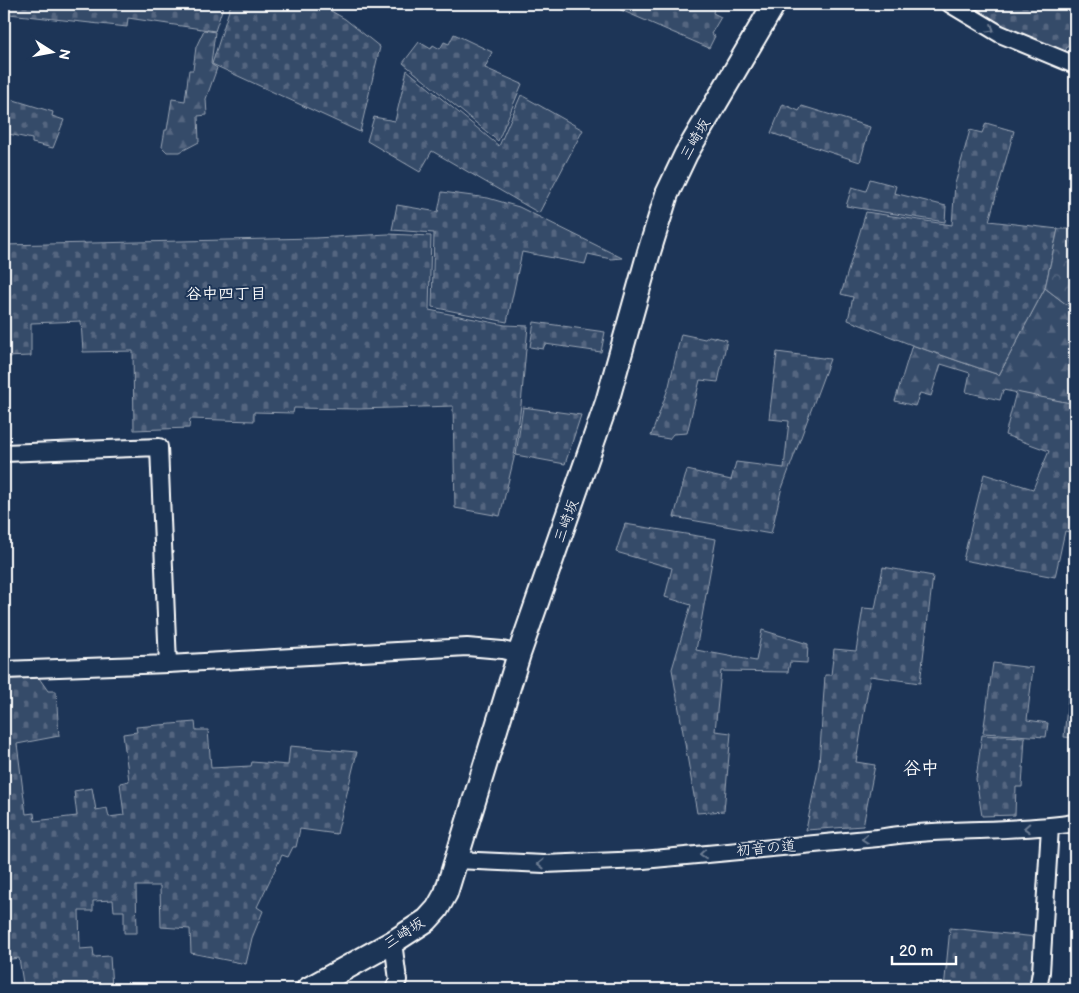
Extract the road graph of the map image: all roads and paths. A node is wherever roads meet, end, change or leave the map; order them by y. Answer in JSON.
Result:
{"nodes":[{"id":1,"x":774,"y":4,"type":"edge"},
{"id":2,"x":950,"y":4,"type":"edge"},
{"id":3,"x":1075,"y":65,"type":"edge"},
{"id":4,"x":4,"y":453,"type":"edge"},
{"id":5,"x":519,"y":654,"type":"junction"},
{"id":6,"x":168,"y":664,"type":"junction"},
{"id":7,"x":4,"y":670,"type":"edge"},
{"id":8,"x":1075,"y":823,"type":"edge"},
{"id":9,"x":1050,"y":827,"type":"junction"},
{"id":10,"x":456,"y":860,"type":"junction"},
{"id":11,"x":393,"y":942,"type":"junction"},
{"id":12,"x":308,"y":989,"type":"edge"},
{"id":13,"x":394,"y":989,"type":"edge"},
{"id":14,"x":1038,"y":989,"type":"edge"}],
"edges":[{"from":1,"to":5,"type":"main road","name":"三崎坂"},
{"from":2,"to":3,"type":"street","one_way":true},
{"from":4,"to":6,"type":"street"},
{"from":5,"to":6,"type":"street"},
{"from":5,"to":10,"type":"main road","name":"三崎坂"},
{"from":6,"to":7,"type":"street"},
{"from":8,"to":9,"type":"street","name":"初音の道"},
{"from":9,"to":10,"type":"street","name":"初音の道","one_way":true},
{"from":9,"to":14,"type":"street"},
{"from":10,"to":11,"type":"main road","name":"三崎坂"},
{"from":11,"to":12,"type":"main road","name":"三崎坂"},
{"from":11,"to":13,"type":"street"}]}
